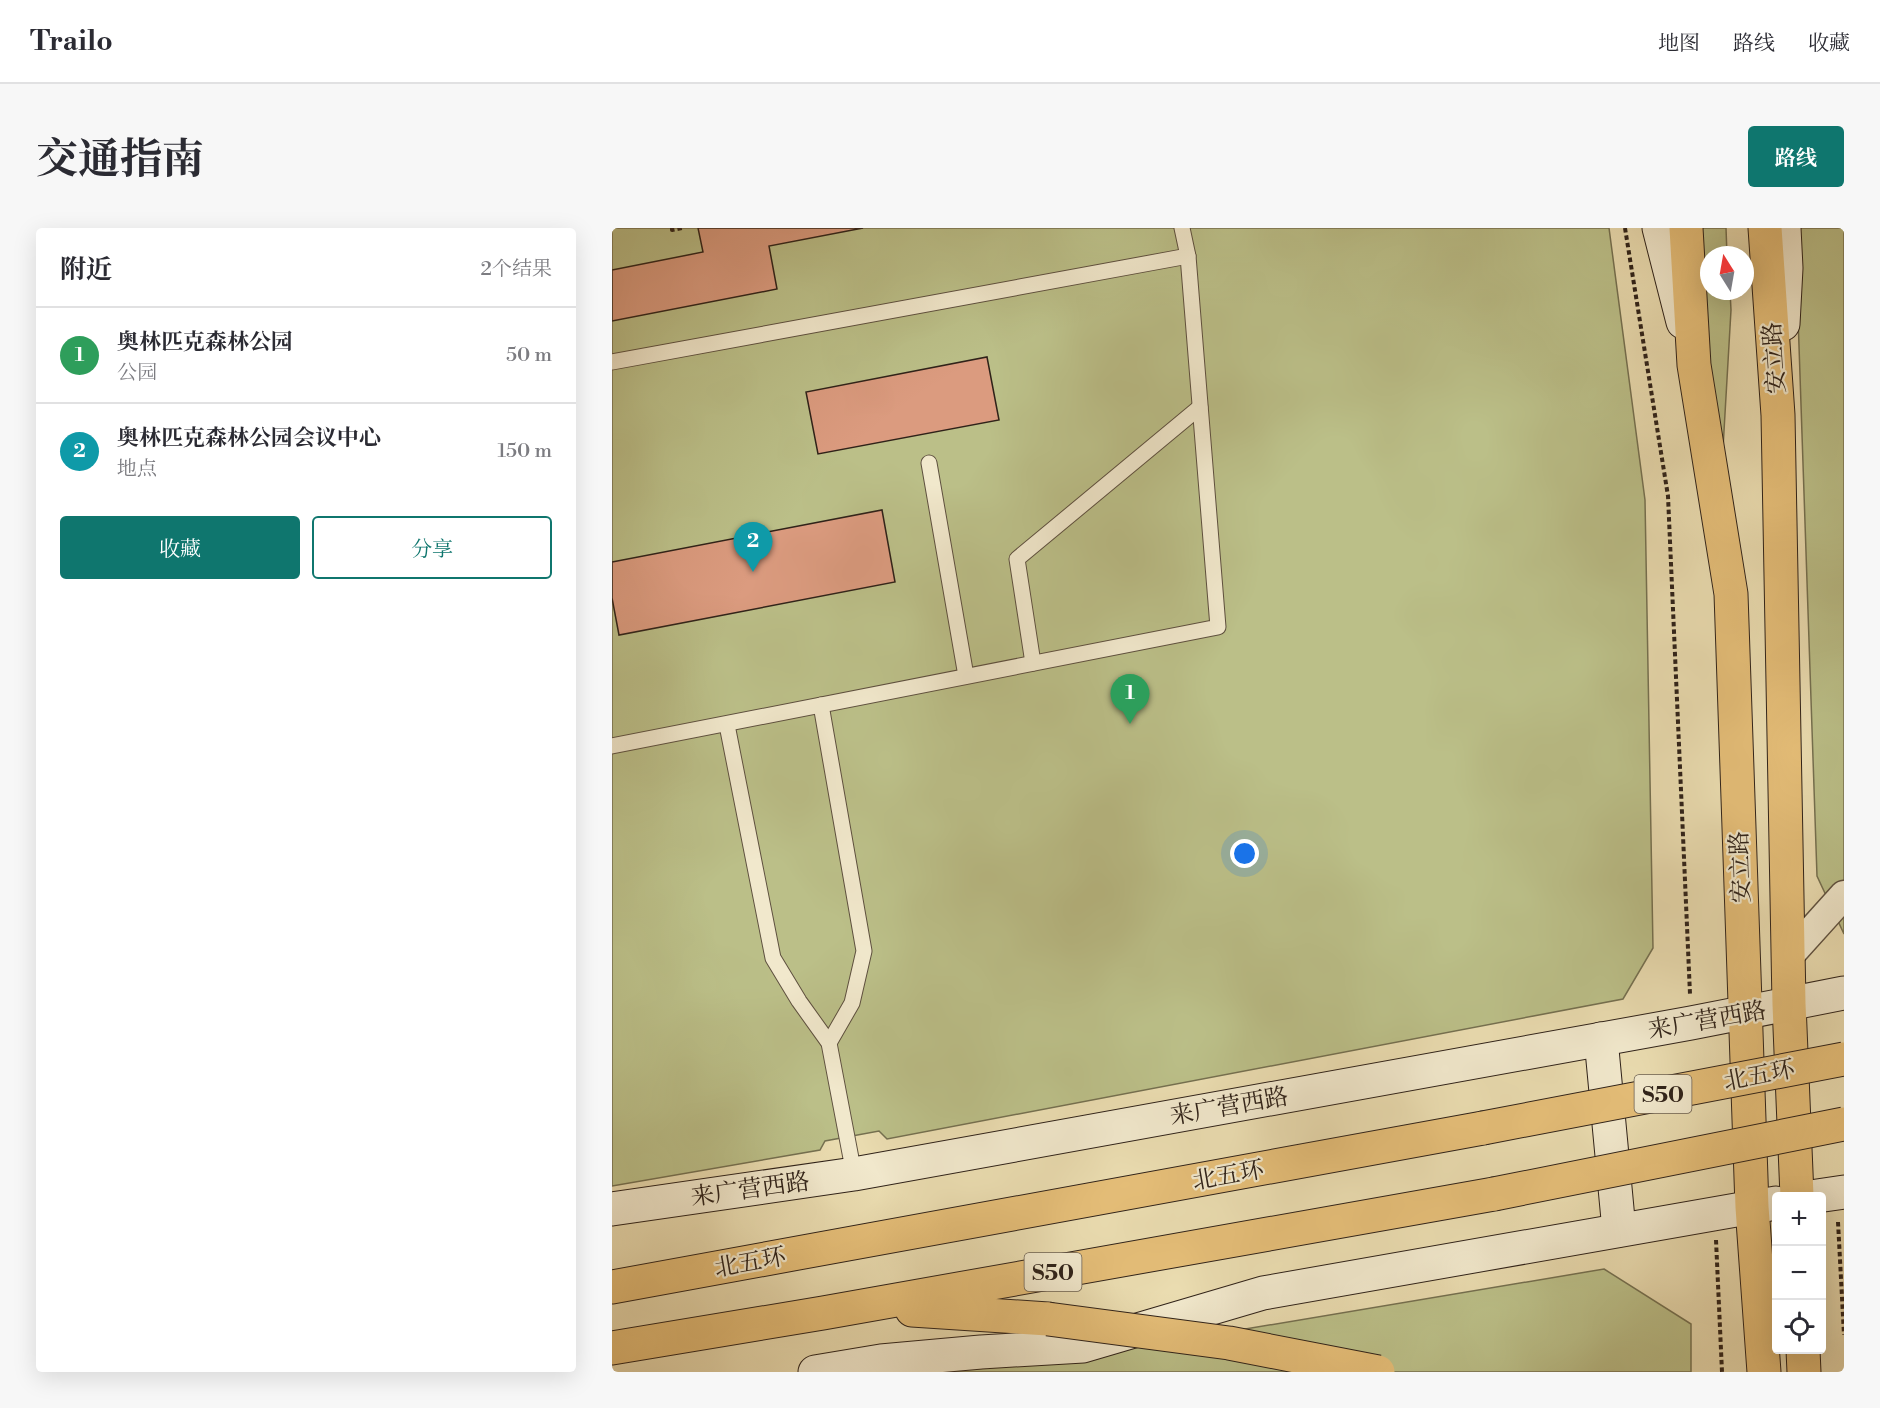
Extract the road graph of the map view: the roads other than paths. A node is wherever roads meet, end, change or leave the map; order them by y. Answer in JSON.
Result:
{"nodes":[{"id":1,"x":1182,"y":228,"type":"edge"},
{"id":2,"x":1659,"y":228,"type":"edge"},
{"id":3,"x":1686,"y":228,"type":"edge"},
{"id":4,"x":1765,"y":228,"type":"edge"},
{"id":5,"x":1784,"y":228,"type":"edge"},
{"id":6,"x":1188,"y":256,"type":"junction"},
{"id":7,"x":612,"y":362,"type":"edge"},
{"id":8,"x":1694,"y":365,"type":"junction"},
{"id":9,"x":1200,"y":407,"type":"junction"},
{"id":10,"x":1778,"y":416,"type":"junction"},
{"id":11,"x":929,"y":463,"type":"dead end"},
{"id":12,"x":1033,"y":663,"type":"junction"},
{"id":13,"x":966,"y":676,"type":"junction"},
{"id":14,"x":821,"y":705,"type":"junction"},
{"id":15,"x":727,"y":724,"type":"junction"},
{"id":16,"x":612,"y":746,"type":"edge"},
{"id":17,"x":1844,"y":895,"type":"edge"},
{"id":18,"x":1788,"y":957,"type":"junction"},
{"id":19,"x":1844,"y":993,"type":"edge"},
{"id":20,"x":1789,"y":1004,"type":"junction"},
{"id":21,"x":1744,"y":1013,"type":"junction"},
{"id":22,"x":1601,"y":1039,"type":"junction"},
{"id":23,"x":829,"y":1042,"type":"junction"},
{"id":24,"x":1844,"y":1059,"type":"edge"},
{"id":25,"x":1844,"y":1124,"type":"edge"},
{"id":26,"x":854,"y":1174,"type":"junction"},
{"id":27,"x":1797,"y":1192,"type":"edge"},
{"id":28,"x":1844,"y":1192,"type":"edge"},
{"id":29,"x":1826,"y":1195,"type":"edge"},
{"id":30,"x":1764,"y":1205,"type":"edge"},
{"id":31,"x":612,"y":1209,"type":"edge"},
{"id":32,"x":1619,"y":1230,"type":"junction"},
{"id":33,"x":612,"y":1287,"type":"edge"},
{"id":34,"x":823,"y":1313,"type":"junction"},
{"id":35,"x":612,"y":1348,"type":"edge"},
{"id":36,"x":1803,"y":1354,"type":"edge"},
{"id":37,"x":814,"y":1372,"type":"edge"},
{"id":38,"x":1378,"y":1372,"type":"edge"},
{"id":39,"x":1764,"y":1372,"type":"edge"},
{"id":40,"x":1804,"y":1372,"type":"edge"}],
"edges":[{"from":1,"to":6,"type":"lane"},
{"from":2,"to":8,"type":"street","name":"安立路"},
{"from":3,"to":8,"type":"main road","name":"安立路"},
{"from":4,"to":10,"type":"main road","name":"安立路"},
{"from":5,"to":10,"type":"street","name":"安立路"},
{"from":6,"to":7,"type":"lane"},
{"from":6,"to":9,"type":"lane"},
{"from":8,"to":21,"type":"main road","name":"安立路"},
{"from":9,"to":12,"type":"lane"},
{"from":9,"to":12,"type":"lane"},
{"from":10,"to":18,"type":"main road","name":"安立路"},
{"from":11,"to":13,"type":"lane"},
{"from":12,"to":13,"type":"lane"},
{"from":13,"to":14,"type":"lane"},
{"from":14,"to":15,"type":"lane"},
{"from":14,"to":23,"type":"lane"},
{"from":15,"to":16,"type":"lane"},
{"from":15,"to":23,"type":"lane"},
{"from":17,"to":18,"type":"street"},
{"from":18,"to":20,"type":"main road","name":"安立路"},
{"from":19,"to":20,"type":"street","name":"来广营西路"},
{"from":20,"to":21,"type":"street","name":"来广营西路"},
{"from":20,"to":27,"type":"main road","name":"安立路"},
{"from":21,"to":22,"type":"street","name":"来广营西路"},
{"from":21,"to":30,"type":"main road","name":"安立路"},
{"from":22,"to":26,"type":"street","name":"来广营西路"},
{"from":22,"to":32,"type":"street"},
{"from":23,"to":26,"type":"lane"},
{"from":24,"to":33,"type":"main road","name":"北五环","number":"S50","bridge":true},
{"from":25,"to":34,"type":"main road","number":"S50","bridge":true},
{"from":26,"to":31,"type":"street","name":"来广营西路"},
{"from":28,"to":29,"type":"street"},
{"from":30,"to":32,"type":"street"},
{"from":30,"to":39,"type":"main road","name":"安立路"},
{"from":32,"to":37,"type":"street"},
{"from":34,"to":35,"type":"main road","number":"S50"},
{"from":34,"to":38,"type":"main road","bridge":true},
{"from":36,"to":40,"type":"main road"}]}
